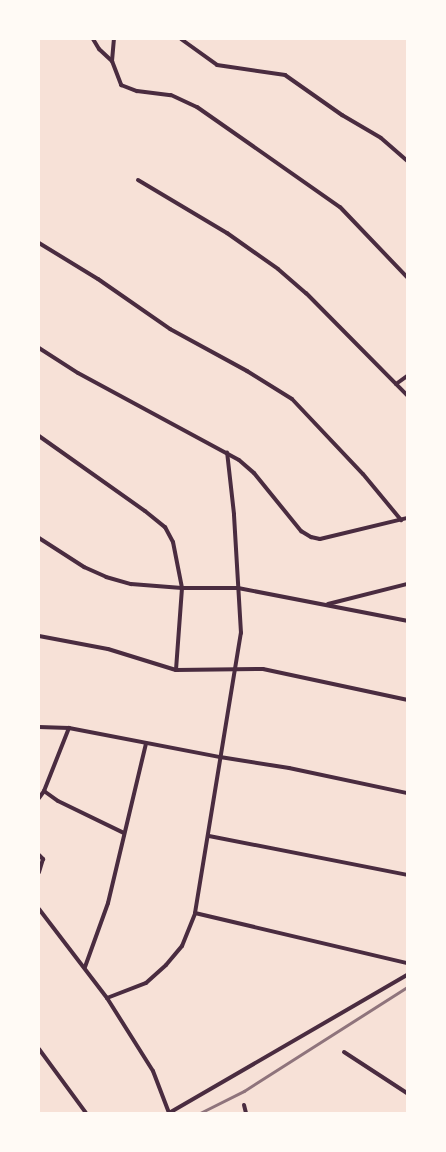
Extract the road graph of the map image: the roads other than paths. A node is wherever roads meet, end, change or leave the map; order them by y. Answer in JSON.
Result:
{"nodes":[{"id":1,"x":93,"y":39,"type":"edge"},
{"id":2,"x":114,"y":39,"type":"edge"},
{"id":3,"x":181,"y":39,"type":"edge"},
{"id":4,"x":112,"y":61,"type":"junction"},
{"id":5,"x":407,"y":161,"type":"edge"},
{"id":6,"x":138,"y":180,"type":"dead end"},
{"id":7,"x":39,"y":243,"type":"edge"},
{"id":8,"x":407,"y":277,"type":"edge"},
{"id":9,"x":39,"y":348,"type":"edge"},
{"id":10,"x":407,"y":376,"type":"edge"},
{"id":11,"x":396,"y":384,"type":"junction"},
{"id":12,"x":407,"y":394,"type":"edge"},
{"id":13,"x":41,"y":436,"type":"edge"},
{"id":14,"x":39,"y":443,"type":"edge"},
{"id":15,"x":227,"y":452,"type":"junction"},
{"id":16,"x":407,"y":518,"type":"edge"},
{"id":17,"x":401,"y":520,"type":"junction"},
{"id":18,"x":39,"y":538,"type":"edge"},
{"id":19,"x":407,"y":584,"type":"edge"},
{"id":20,"x":182,"y":588,"type":"junction"},
{"id":21,"x":238,"y":588,"type":"junction"},
{"id":22,"x":325,"y":604,"type":"junction"},
{"id":23,"x":407,"y":621,"type":"edge"},
{"id":24,"x":39,"y":636,"type":"edge"},
{"id":25,"x":176,"y":670,"type":"junction"},
{"id":26,"x":234,"y":671,"type":"junction"},
{"id":27,"x":407,"y":700,"type":"edge"},
{"id":28,"x":39,"y":727,"type":"edge"},
{"id":29,"x":69,"y":728,"type":"junction"},
{"id":30,"x":146,"y":743,"type":"junction"},
{"id":31,"x":220,"y":757,"type":"junction"},
{"id":32,"x":44,"y":791,"type":"junction"},
{"id":33,"x":407,"y":792,"type":"edge"},
{"id":34,"x":39,"y":798,"type":"edge"},
{"id":35,"x":124,"y":833,"type":"junction"},
{"id":36,"x":209,"y":836,"type":"junction"},
{"id":37,"x":39,"y":855,"type":"edge"},
{"id":38,"x":39,"y":872,"type":"edge"},
{"id":39,"x":407,"y":875,"type":"edge"},
{"id":40,"x":39,"y":909,"type":"edge"},
{"id":41,"x":195,"y":913,"type":"junction"},
{"id":42,"x":407,"y":963,"type":"edge"},
{"id":43,"x":85,"y":968,"type":"junction"},
{"id":44,"x":407,"y":975,"type":"edge"},
{"id":45,"x":107,"y":998,"type":"junction"},
{"id":46,"x":39,"y":1049,"type":"edge"},
{"id":47,"x":344,"y":1052,"type":"dead end"},
{"id":48,"x":407,"y":1093,"type":"edge"},
{"id":49,"x":244,"y":1105,"type":"dead end"},
{"id":50,"x":86,"y":1113,"type":"edge"},
{"id":51,"x":169,"y":1113,"type":"edge"},
{"id":52,"x":246,"y":1113,"type":"edge"}],
"edges":[{"from":1,"to":4,"type":"street"},
{"from":2,"to":4,"type":"street"},
{"from":3,"to":5,"type":"street"},
{"from":4,"to":8,"type":"street"},
{"from":6,"to":11,"type":"street"},
{"from":7,"to":17,"type":"street"},
{"from":9,"to":15,"type":"street"},
{"from":10,"to":11,"type":"street"},
{"from":11,"to":12,"type":"street"},
{"from":13,"to":14,"type":"street"},
{"from":13,"to":20,"type":"street"},
{"from":15,"to":17,"type":"street"},
{"from":15,"to":21,"type":"street"},
{"from":16,"to":17,"type":"street"},
{"from":18,"to":20,"type":"street"},
{"from":19,"to":22,"type":"street"},
{"from":20,"to":21,"type":"street"},
{"from":20,"to":25,"type":"street"},
{"from":21,"to":22,"type":"street"},
{"from":21,"to":26,"type":"street"},
{"from":22,"to":23,"type":"street"},
{"from":24,"to":25,"type":"street"},
{"from":25,"to":26,"type":"street"},
{"from":26,"to":27,"type":"street"},
{"from":26,"to":31,"type":"street"},
{"from":28,"to":29,"type":"street"},
{"from":29,"to":30,"type":"street"},
{"from":29,"to":32,"type":"street"},
{"from":30,"to":31,"type":"street"},
{"from":30,"to":35,"type":"street"},
{"from":31,"to":33,"type":"street"},
{"from":31,"to":36,"type":"street"},
{"from":32,"to":34,"type":"street"},
{"from":32,"to":35,"type":"street"},
{"from":35,"to":43,"type":"street"},
{"from":36,"to":39,"type":"street"},
{"from":36,"to":41,"type":"street"},
{"from":37,"to":38,"type":"street"},
{"from":40,"to":43,"type":"street"},
{"from":41,"to":42,"type":"street"},
{"from":41,"to":45,"type":"street"},
{"from":43,"to":45,"type":"street"},
{"from":44,"to":51,"type":"street"},
{"from":45,"to":51,"type":"street"},
{"from":46,"to":50,"type":"street"},
{"from":47,"to":48,"type":"street"},
{"from":49,"to":52,"type":"street"}]}
